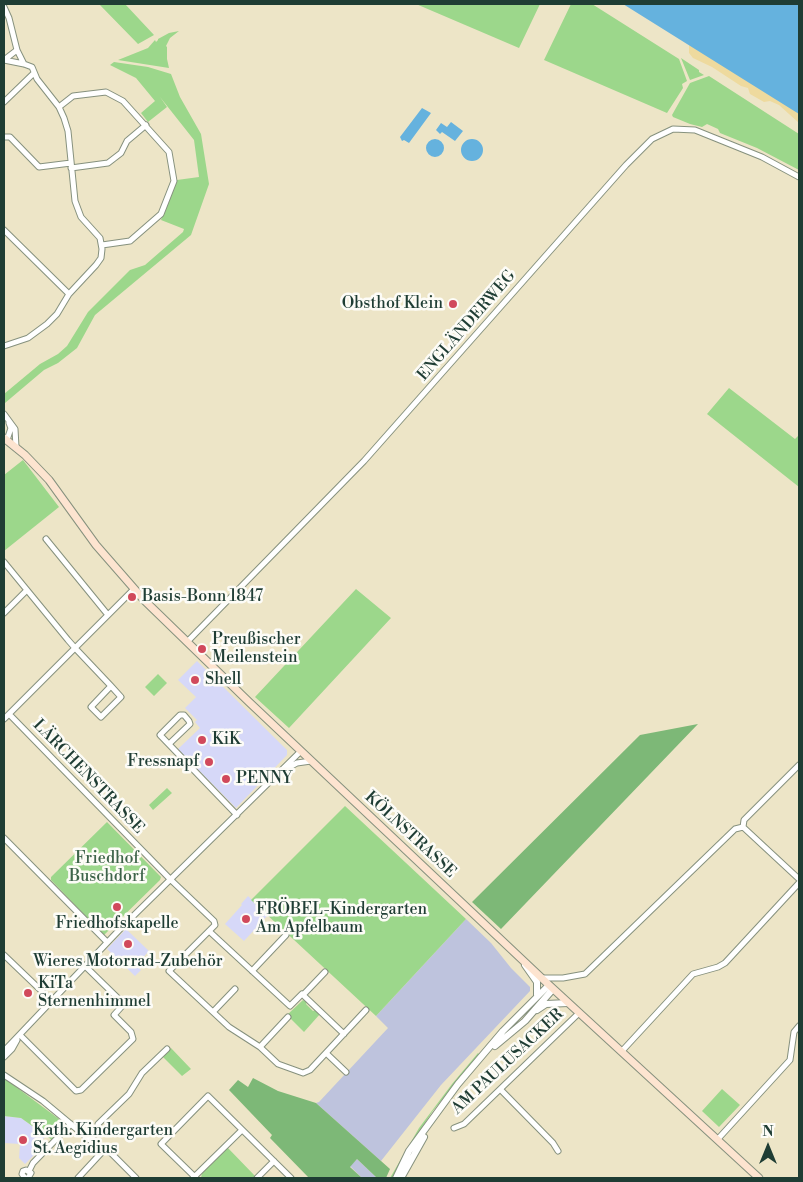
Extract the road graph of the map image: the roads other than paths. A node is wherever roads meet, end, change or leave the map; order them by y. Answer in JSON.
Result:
{"nodes":[{"id":1,"x":4,"y":7,"type":"edge"},
{"id":2,"x":18,"y":50,"type":"junction"},
{"id":3,"x":4,"y":60,"type":"edge"},
{"id":4,"x":24,"y":64,"type":"junction"},
{"id":5,"x":34,"y":73,"type":"junction"},
{"id":6,"x":4,"y":102,"type":"edge"},
{"id":7,"x":59,"y":107,"type":"junction"},
{"id":8,"x":146,"y":125,"type":"junction"},
{"id":9,"x":4,"y":137,"type":"edge"},
{"id":10,"x":71,"y":165,"type":"junction"},
{"id":11,"x":799,"y":177,"type":"edge"},
{"id":12,"x":4,"y":230,"type":"edge"},
{"id":13,"x":102,"y":245,"type":"junction"},
{"id":14,"x":69,"y":294,"type":"junction"},
{"id":15,"x":4,"y":346,"type":"edge"},
{"id":16,"x":4,"y":414,"type":"edge"},
{"id":17,"x":8,"y":420,"type":"junction"},
{"id":18,"x":5,"y":439,"type":"edge"},
{"id":19,"x":16,"y":447,"type":"junction"},
{"id":20,"x":46,"y":539,"type":"dead end"},
{"id":21,"x":4,"y":562,"type":"edge"},
{"id":22,"x":134,"y":589,"type":"junction"},
{"id":23,"x":27,"y":590,"type":"junction"},
{"id":24,"x":4,"y":613,"type":"edge"},
{"id":25,"x":108,"y":615,"type":"junction"},
{"id":26,"x":188,"y":642,"type":"junction"},
{"id":27,"x":75,"y":648,"type":"junction"},
{"id":28,"x":111,"y":686,"type":"junction"},
{"id":29,"x":9,"y":714,"type":"junction"},
{"id":30,"x":4,"y":719,"type":"edge"},
{"id":31,"x":169,"y":744,"type":"junction"},
{"id":32,"x":301,"y":751,"type":"junction"},
{"id":33,"x":311,"y":761,"type":"junction"},
{"id":34,"x":799,"y":765,"type":"edge"},
{"id":35,"x":277,"y":775,"type":"junction"},
{"id":36,"x":237,"y":815,"type":"junction"},
{"id":37,"x":743,"y":827,"type":"junction"},
{"id":38,"x":4,"y":838,"type":"edge"},
{"id":39,"x":799,"y":879,"type":"edge"},
{"id":40,"x":170,"y":880,"type":"junction"},
{"id":41,"x":799,"y":883,"type":"edge"},
{"id":42,"x":209,"y":931,"type":"junction"},
{"id":43,"x":286,"y":935,"type":"dead end"},
{"id":44,"x":107,"y":942,"type":"junction"},
{"id":45,"x":4,"y":955,"type":"edge"},
{"id":46,"x":520,"y":958,"type":"junction"},
{"id":47,"x":85,"y":966,"type":"junction"},
{"id":48,"x":252,"y":971,"type":"junction"},
{"id":49,"x":325,"y":972,"type":"dead end"},
{"id":50,"x":541,"y":978,"type":"junction"},
{"id":51,"x":563,"y":978,"type":"junction"},
{"id":52,"x":551,"y":987,"type":"junction"},
{"id":53,"x":235,"y":989,"type":"dead end"},
{"id":54,"x":303,"y":995,"type":"junction"},
{"id":55,"x":537,"y":996,"type":"junction"},
{"id":56,"x":52,"y":1001,"type":"junction"},
{"id":57,"x":568,"y":1003,"type":"junction"},
{"id":58,"x":366,"y":1010,"type":"dead end"},
{"id":59,"x":213,"y":1012,"type":"junction"},
{"id":60,"x":579,"y":1013,"type":"junction"},
{"id":61,"x":288,"y":1017,"type":"dead end"},
{"id":62,"x":525,"y":1020,"type":"junction"},
{"id":63,"x":799,"y":1026,"type":"edge"},
{"id":64,"x":344,"y":1034,"type":"junction"},
{"id":65,"x":19,"y":1036,"type":"junction"},
{"id":66,"x":260,"y":1047,"type":"junction"},
{"id":67,"x":167,"y":1049,"type":"dead end"},
{"id":68,"x":4,"y":1051,"type":"edge"},
{"id":69,"x":622,"y":1051,"type":"junction"},
{"id":70,"x":326,"y":1053,"type":"junction"},
{"id":71,"x":484,"y":1055,"type":"junction"},
{"id":72,"x":4,"y":1057,"type":"edge"},
{"id":73,"x":346,"y":1072,"type":"dead end"},
{"id":74,"x":4,"y":1075,"type":"edge"},
{"id":75,"x":501,"y":1090,"type":"junction"},
{"id":76,"x":437,"y":1112,"type":"junction"},
{"id":77,"x":71,"y":1124,"type":"junction"},
{"id":78,"x":454,"y":1128,"type":"dead end"},
{"id":79,"x":242,"y":1130,"type":"junction"},
{"id":80,"x":90,"y":1140,"type":"junction"},
{"id":81,"x":717,"y":1140,"type":"junction"},
{"id":82,"x":103,"y":1151,"type":"junction"},
{"id":83,"x":558,"y":1151,"type":"dead end"},
{"id":84,"x":274,"y":1162,"type":"junction"},
{"id":85,"x":25,"y":1178,"type":"edge"},
{"id":86,"x":78,"y":1178,"type":"edge"},
{"id":87,"x":136,"y":1178,"type":"edge"},
{"id":88,"x":195,"y":1178,"type":"edge"},
{"id":89,"x":257,"y":1178,"type":"edge"},
{"id":90,"x":291,"y":1178,"type":"edge"},
{"id":91,"x":396,"y":1178,"type":"edge"},
{"id":92,"x":401,"y":1178,"type":"edge"},
{"id":93,"x":759,"y":1178,"type":"edge"}],
"edges":[{"from":1,"to":2,"type":"street"},
{"from":2,"to":3,"type":"street"},
{"from":2,"to":4,"type":"street"},
{"from":3,"to":4,"type":"street"},
{"from":4,"to":5,"type":"street"},
{"from":5,"to":6,"type":"street"},
{"from":5,"to":7,"type":"street"},
{"from":7,"to":8,"type":"street"},
{"from":7,"to":10,"type":"street"},
{"from":8,"to":10,"type":"street"},
{"from":8,"to":13,"type":"street"},
{"from":9,"to":10,"type":"street"},
{"from":10,"to":13,"type":"street"},
{"from":11,"to":26,"type":"street","name":"ENGLÄNDERWEG"},
{"from":12,"to":14,"type":"street"},
{"from":13,"to":14,"type":"street"},
{"from":14,"to":15,"type":"street"},
{"from":16,"to":17,"type":"street"},
{"from":17,"to":18,"type":"street"},
{"from":17,"to":19,"type":"street"},
{"from":18,"to":19,"type":"main road","name":"KÖLNSTRASSE"},
{"from":19,"to":22,"type":"main road","name":"KÖLNSTRASSE"},
{"from":20,"to":25,"type":"street"},
{"from":21,"to":23,"type":"street"},
{"from":22,"to":25,"type":"street"},
{"from":22,"to":26,"type":"main road","name":"KÖLNSTRASSE"},
{"from":23,"to":24,"type":"street"},
{"from":23,"to":27,"type":"street"},
{"from":25,"to":27,"type":"street"},
{"from":26,"to":32,"type":"main road","name":"KÖLNSTRASSE"},
{"from":27,"to":28,"type":"street"},
{"from":27,"to":29,"type":"street"},
{"from":28,"to":28,"type":"street"},
{"from":29,"to":30,"type":"street"},
{"from":29,"to":40,"type":"street","name":"LÄRCHENSTRASSE"},
{"from":31,"to":31,"type":"street"},
{"from":31,"to":36,"type":"street"},
{"from":32,"to":33,"type":"main road","name":"KÖLNSTRASSE"},
{"from":32,"to":35,"type":"street"},
{"from":33,"to":35,"type":"street"},
{"from":33,"to":46,"type":"main road","name":"KÖLNSTRASSE"},
{"from":34,"to":37,"type":"street"},
{"from":35,"to":36,"type":"street"},
{"from":36,"to":40,"type":"street"},
{"from":37,"to":39,"type":"street"},
{"from":37,"to":51,"type":"street"},
{"from":38,"to":44,"type":"street"},
{"from":40,"to":42,"type":"street","name":"LÄRCHENSTRASSE"},
{"from":40,"to":44,"type":"street"},
{"from":41,"to":69,"type":"street"},
{"from":42,"to":48,"type":"street"},
{"from":42,"to":59,"type":"street"},
{"from":43,"to":48,"type":"street"},
{"from":44,"to":47,"type":"street"},
{"from":45,"to":56,"type":"street"},
{"from":46,"to":50,"type":"main road","name":"KÖLNSTRASSE"},
{"from":46,"to":55,"type":"street"},
{"from":47,"to":56,"type":"street"},
{"from":47,"to":65,"type":"street"},
{"from":48,"to":54,"type":"street"},
{"from":49,"to":54,"type":"street"},
{"from":50,"to":51,"type":"street"},
{"from":50,"to":52,"type":"main road","name":"KÖLNSTRASSE"},
{"from":51,"to":52,"type":"street"},
{"from":52,"to":55,"type":"street"},
{"from":52,"to":57,"type":"main road","name":"KÖLNSTRASSE"},
{"from":52,"to":62,"type":"street"},
{"from":53,"to":59,"type":"street"},
{"from":54,"to":64,"type":"street"},
{"from":55,"to":71,"type":"street"},
{"from":56,"to":65,"type":"street"},
{"from":57,"to":60,"type":"main road","name":"KÖLNSTRASSE"},
{"from":57,"to":62,"type":"street"},
{"from":58,"to":64,"type":"street"},
{"from":59,"to":66,"type":"street"},
{"from":60,"to":69,"type":"main road","name":"KÖLNSTRASSE"},
{"from":60,"to":75,"type":"street","name":"AM PAULUSACKER"},
{"from":61,"to":66,"type":"street"},
{"from":62,"to":71,"type":"street"},
{"from":63,"to":81,"type":"street"},
{"from":64,"to":70,"type":"street"},
{"from":65,"to":68,"type":"street"},
{"from":65,"to":72,"type":"street"},
{"from":66,"to":70,"type":"street"},
{"from":67,"to":80,"type":"street"},
{"from":69,"to":81,"type":"main road","name":"KÖLNSTRASSE"},
{"from":70,"to":73,"type":"street"},
{"from":71,"to":76,"type":"street"},
{"from":74,"to":77,"type":"street"},
{"from":75,"to":78,"type":"street","name":"AM PAULUSACKER"},
{"from":75,"to":83,"type":"street"},
{"from":76,"to":91,"type":"street"},
{"from":76,"to":92,"type":"street"},
{"from":77,"to":80,"type":"street"},
{"from":77,"to":85,"type":"street"},
{"from":79,"to":84,"type":"street"},
{"from":79,"to":88,"type":"street"},
{"from":79,"to":88,"type":"street"},
{"from":80,"to":82,"type":"street"},
{"from":81,"to":93,"type":"main road","name":"KÖLNSTRASSE"},
{"from":82,"to":86,"type":"street"},
{"from":82,"to":87,"type":"street"},
{"from":84,"to":89,"type":"street"},
{"from":84,"to":90,"type":"street"}]}
